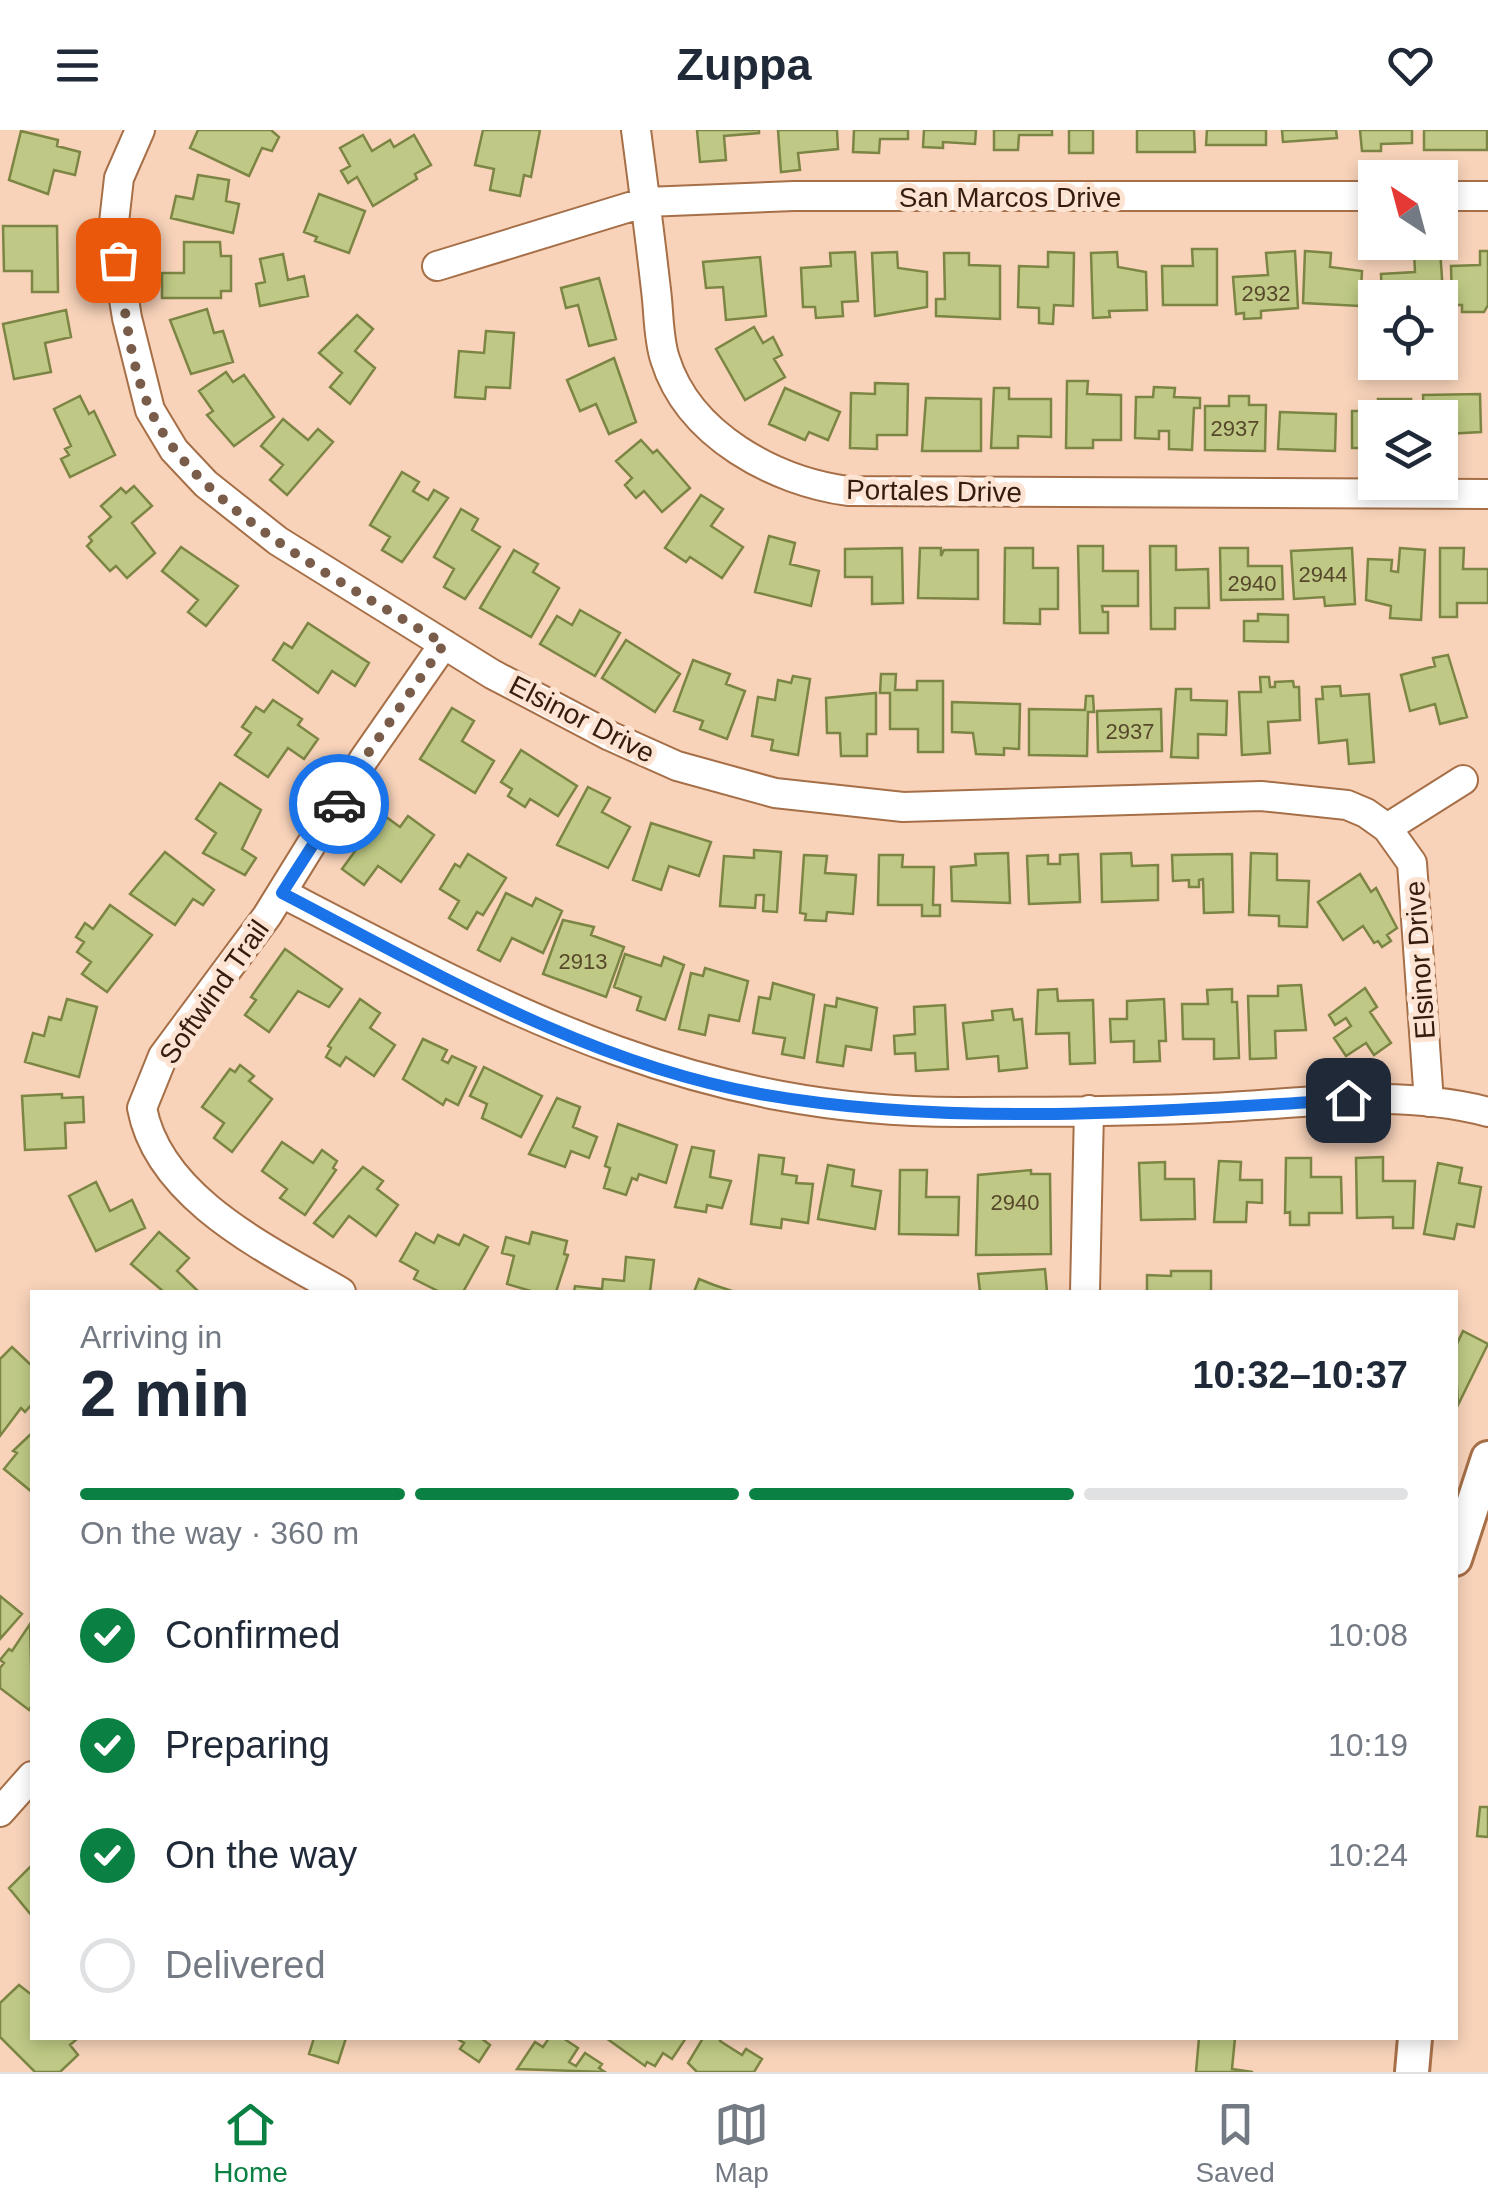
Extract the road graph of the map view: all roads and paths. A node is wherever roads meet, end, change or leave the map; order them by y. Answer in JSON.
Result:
{"nodes":[{"id":1,"x":140,"y":130,"type":"edge"},
{"id":2,"x":636,"y":130,"type":"edge"},
{"id":3,"x":1358,"y":196,"type":"edge"},
{"id":4,"x":1458,"y":196,"type":"edge"},
{"id":5,"x":1488,"y":196,"type":"edge"},
{"id":6,"x":646,"y":202,"type":"junction"},
{"id":7,"x":436,"y":266,"type":"dead end"},
{"id":8,"x":1488,"y":494,"type":"edge"},
{"id":9,"x":444,"y":644,"type":"junction"},
{"id":10,"x":1463,"y":780,"type":"dead end"},
{"id":11,"x":1386,"y":828,"type":"junction"},
{"id":12,"x":282,"y":893,"type":"junction"},
{"id":13,"x":1429,"y":1102,"type":"junction"},
{"id":14,"x":1088,"y":1110,"type":"junction"},
{"id":15,"x":1488,"y":1112,"type":"edge"},
{"id":16,"x":338,"y":1290,"type":"edge"},
{"id":17,"x":1085,"y":1290,"type":"edge"},
{"id":18,"x":1474,"y":1474,"type":"edge"},
{"id":19,"x":1458,"y":1546,"type":"edge"},
{"id":20,"x":30,"y":1778,"type":"edge"},
{"id":21,"x":0,"y":1812,"type":"edge"},
{"id":22,"x":1414,"y":2040,"type":"edge"},
{"id":23,"x":1412,"y":2072,"type":"edge"}],
"edges":[{"from":1,"to":9,"type":"street","name":"Elsinor Drive"},
{"from":2,"to":6,"type":"street","name":"Portales Drive"},
{"from":3,"to":6,"type":"street","name":"San Marcos Drive"},
{"from":4,"to":5,"type":"street"},
{"from":6,"to":7,"type":"street","name":"San Marcos Drive"},
{"from":6,"to":8,"type":"street","name":"Portales Drive"},
{"from":9,"to":11,"type":"street","name":"Elsinor Drive"},
{"from":9,"to":12,"type":"street","name":"Softwind Trail"},
{"from":10,"to":11,"type":"street"},
{"from":11,"to":13,"type":"street","name":"Elsinor Drive"},
{"from":12,"to":14,"type":"street"},
{"from":12,"to":16,"type":"street","name":"Softwind Trail"},
{"from":13,"to":14,"type":"street"},
{"from":13,"to":15,"type":"street"},
{"from":14,"to":17,"type":"street"},
{"from":18,"to":19,"type":"street"},
{"from":20,"to":21,"type":"street"},
{"from":22,"to":23,"type":"street"}]}
